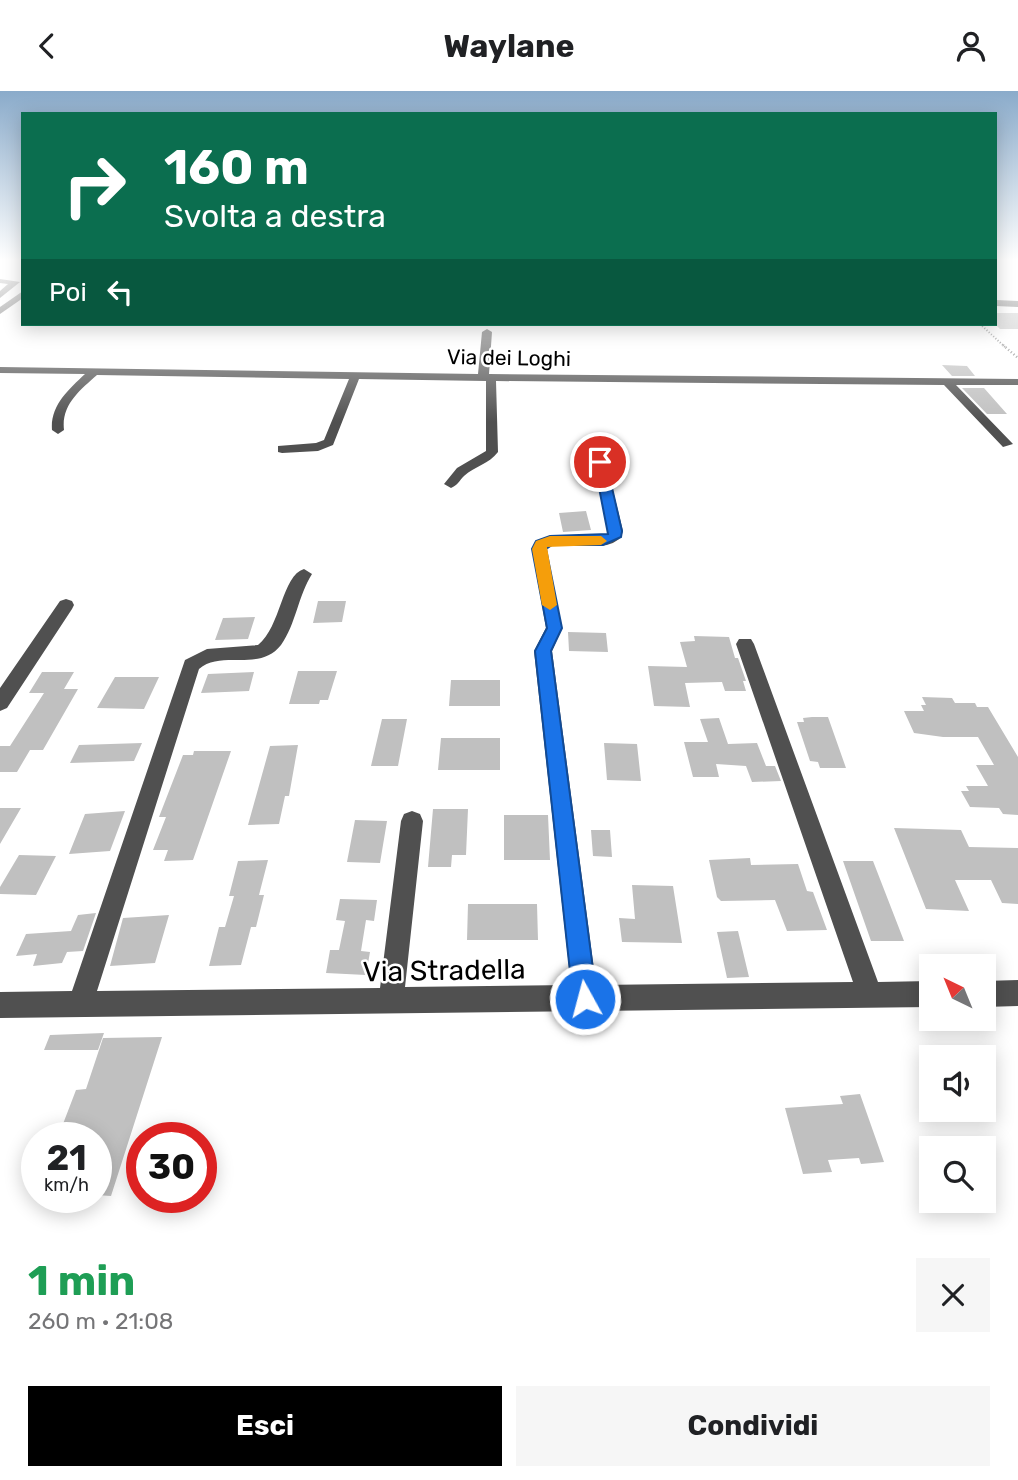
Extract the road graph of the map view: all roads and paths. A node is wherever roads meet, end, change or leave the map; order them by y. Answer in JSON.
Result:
{"nodes":[{"id":1,"x":982,"y":326,"type":"edge"},
{"id":2,"x":487,"y":332,"type":"dead end"},
{"id":3,"x":1018,"y":358,"type":"edge"},
{"id":4,"x":0,"y":370,"type":"edge"},
{"id":5,"x":95,"y":372,"type":"junction"},
{"id":6,"x":355,"y":376,"type":"junction"},
{"id":7,"x":487,"y":377,"type":"junction"},
{"id":8,"x":947,"y":382,"type":"junction"},
{"id":9,"x":1018,"y":382,"type":"edge"},
{"id":10,"x":58,"y":430,"type":"dead end"},
{"id":11,"x":1007,"y":444,"type":"dead end"},
{"id":12,"x":282,"y":449,"type":"dead end"},
{"id":13,"x":600,"y":462,"type":"dead end"},
{"id":14,"x":451,"y":484,"type":"dead end"},
{"id":15,"x":303,"y":574,"type":"dead end"},
{"id":16,"x":66,"y":605,"type":"dead end"},
{"id":17,"x":745,"y":644,"type":"dead end"},
{"id":18,"x":0,"y":703,"type":"edge"},
{"id":19,"x":412,"y":821,"type":"dead end"},
{"id":20,"x":1018,"y":993,"type":"edge"},
{"id":21,"x":919,"y":994,"type":"edge"},
{"id":22,"x":996,"y":994,"type":"edge"},
{"id":23,"x":870,"y":995,"type":"junction"},
{"id":24,"x":585,"y":999,"type":"junction"},
{"id":25,"x":391,"y":1002,"type":"junction"},
{"id":26,"x":0,"y":1005,"type":"edge"},
{"id":27,"x":80,"y":1005,"type":"junction"}],
"edges":[{"from":1,"to":3,"type":"path"},
{"from":2,"to":7,"type":"street"},
{"from":4,"to":5,"type":"street","name":"Via dei Loghi"},
{"from":5,"to":6,"type":"street","name":"Via dei Loghi"},
{"from":5,"to":10,"type":"street"},
{"from":6,"to":7,"type":"street","name":"Via dei Loghi"},
{"from":6,"to":12,"type":"street"},
{"from":7,"to":8,"type":"street","name":"Via dei Loghi"},
{"from":7,"to":14,"type":"street"},
{"from":8,"to":9,"type":"street","name":"Via dei Loghi"},
{"from":8,"to":11,"type":"street"},
{"from":13,"to":24,"type":"street"},
{"from":15,"to":27,"type":"street"},
{"from":16,"to":18,"type":"street"},
{"from":17,"to":23,"type":"street"},
{"from":19,"to":25,"type":"street"},
{"from":20,"to":22,"type":"street"},
{"from":21,"to":23,"type":"street","name":"Via Stradella"},
{"from":23,"to":24,"type":"street","name":"Via Stradella"},
{"from":24,"to":25,"type":"street","name":"Via Stradella"},
{"from":25,"to":27,"type":"street","name":"Via Stradella"},
{"from":26,"to":27,"type":"street","name":"Via Stradella"}]}
